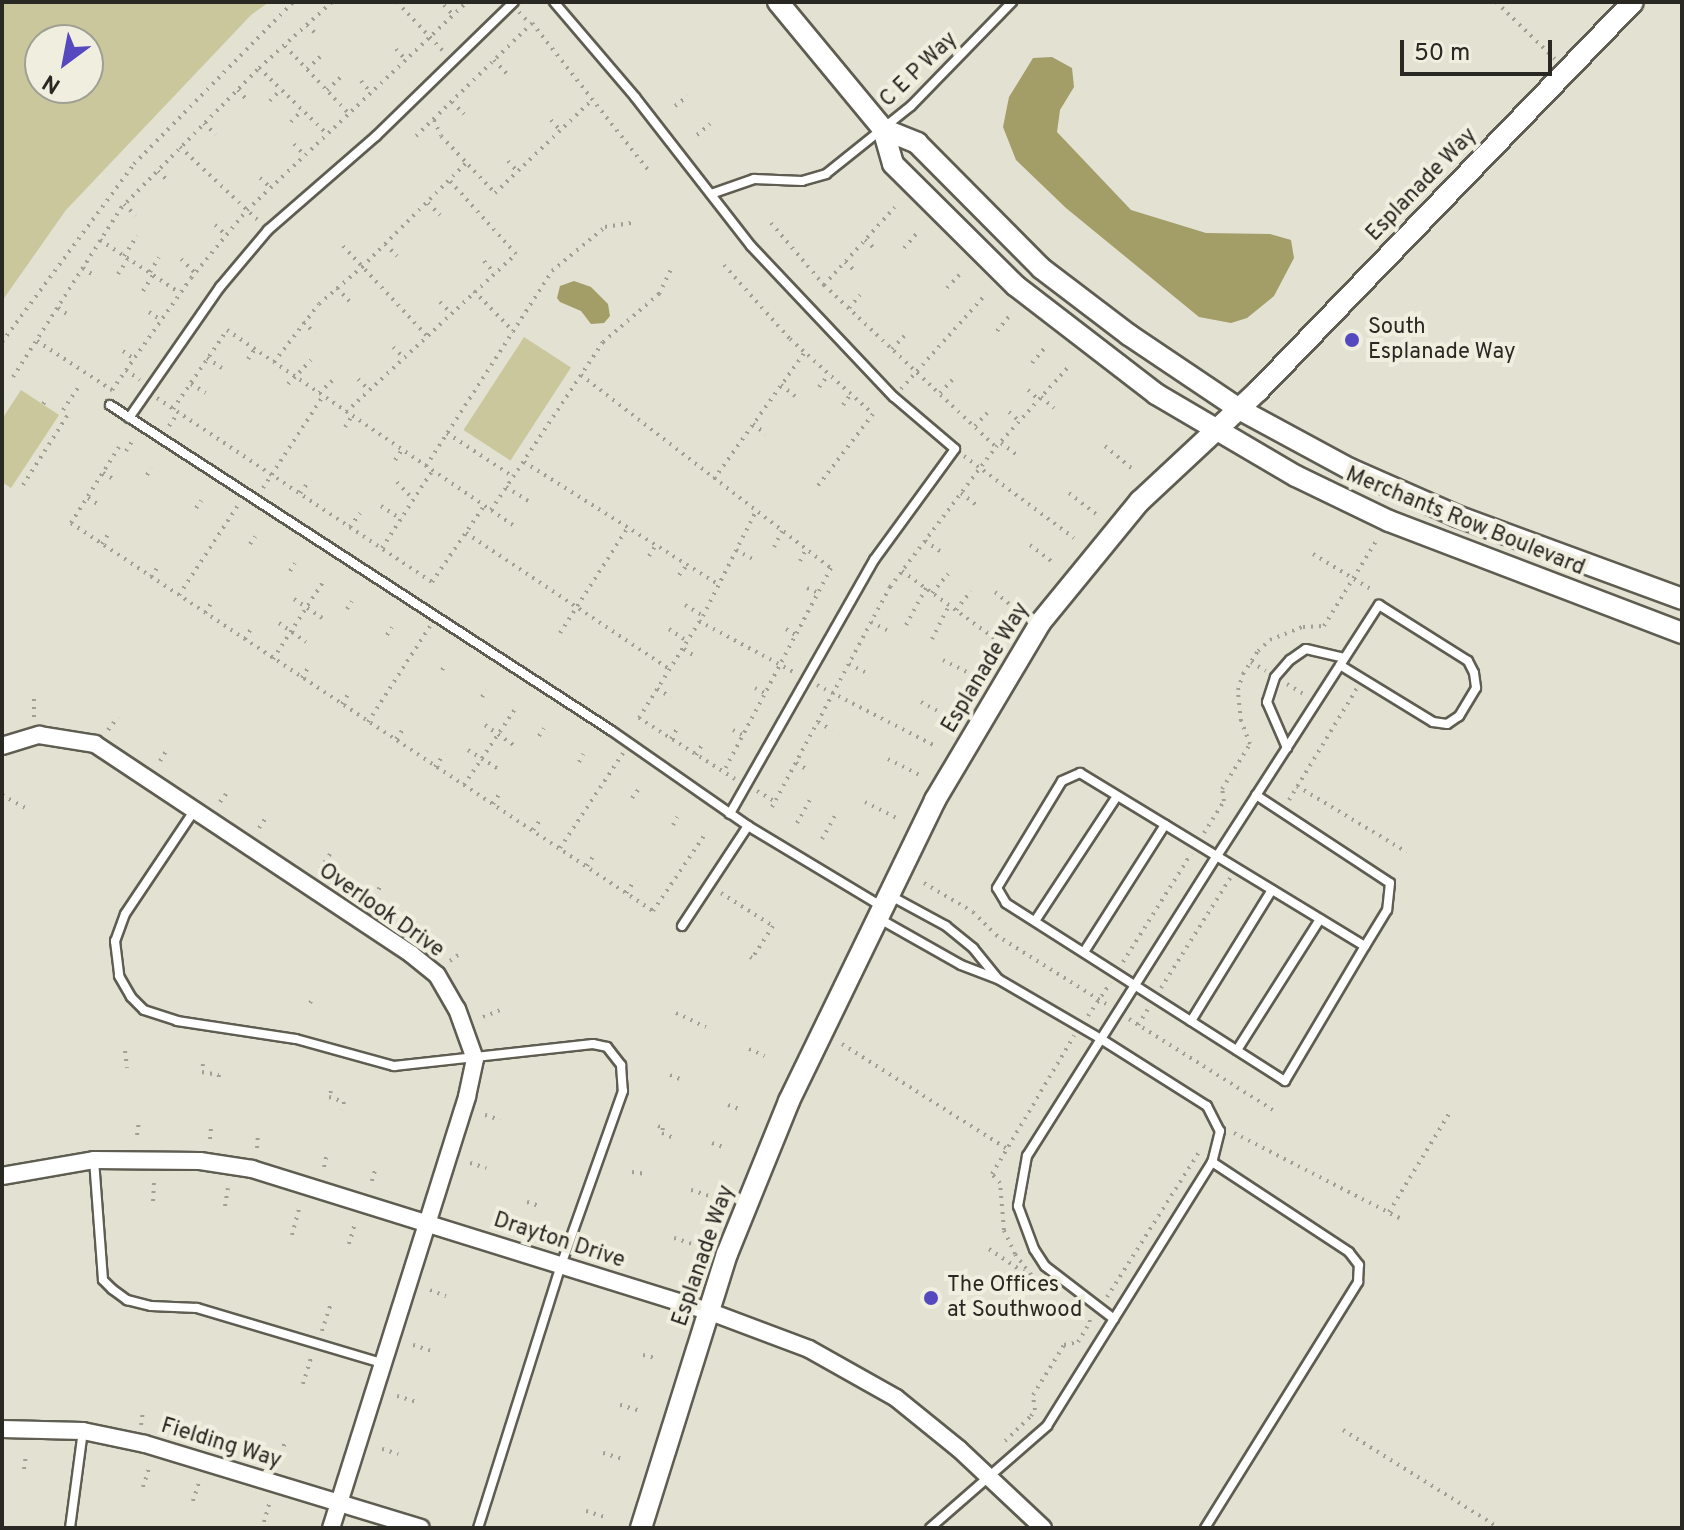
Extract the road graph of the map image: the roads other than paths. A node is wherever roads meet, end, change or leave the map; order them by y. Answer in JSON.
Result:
{"nodes":[{"id":1,"x":514,"y":2,"type":"edge"},
{"id":2,"x":554,"y":2,"type":"edge"},
{"id":3,"x":778,"y":2,"type":"edge"},
{"id":4,"x":1012,"y":2,"type":"edge"},
{"id":5,"x":1633,"y":2,"type":"edge"},
{"id":6,"x":883,"y":129,"type":"junction"},
{"id":7,"x":711,"y":194,"type":"junction"},
{"id":8,"x":110,"y":405,"type":"dead end"},
{"id":9,"x":1239,"y":409,"type":"junction"},
{"id":10,"x":129,"y":418,"type":"junction"},
{"id":11,"x":1215,"y":430,"type":"junction"},
{"id":12,"x":1682,"y":599,"type":"edge"},
{"id":13,"x":1682,"y":633,"type":"edge"},
{"id":14,"x":1342,"y":662,"type":"junction"},
{"id":15,"x":2,"y":746,"type":"edge"},
{"id":16,"x":1287,"y":748,"type":"junction"},
{"id":17,"x":1256,"y":795,"type":"junction"},
{"id":18,"x":1117,"y":796,"type":"junction"},
{"id":19,"x":194,"y":811,"type":"junction"},
{"id":20,"x":730,"y":814,"type":"junction"},
{"id":21,"x":1165,"y":825,"type":"junction"},
{"id":22,"x":748,"y":826,"type":"junction"},
{"id":23,"x":1217,"y":856,"type":"junction"},
{"id":24,"x":1272,"y":890,"type":"junction"},
{"id":25,"x":883,"y":907,"type":"junction"},
{"id":26,"x":1320,"y":919,"type":"junction"},
{"id":27,"x":1035,"y":921,"type":"junction"},
{"id":28,"x":682,"y":926,"type":"dead end"},
{"id":29,"x":1365,"y":946,"type":"junction"},
{"id":30,"x":1084,"y":952,"type":"junction"},
{"id":31,"x":998,"y":979,"type":"junction"},
{"id":32,"x":1136,"y":985,"type":"junction"},
{"id":33,"x":1191,"y":1021,"type":"junction"},
{"id":34,"x":1101,"y":1039,"type":"junction"},
{"id":35,"x":1237,"y":1050,"type":"junction"},
{"id":36,"x":475,"y":1059,"type":"junction"},
{"id":37,"x":94,"y":1160,"type":"junction"},
{"id":38,"x":1212,"y":1162,"type":"junction"},
{"id":39,"x":2,"y":1176,"type":"edge"},
{"id":40,"x":427,"y":1222,"type":"junction"},
{"id":41,"x":561,"y":1265,"type":"junction"},
{"id":42,"x":708,"y":1311,"type":"junction"},
{"id":43,"x":1114,"y":1319,"type":"junction"},
{"id":44,"x":382,"y":1363,"type":"junction"},
{"id":45,"x":2,"y":1429,"type":"edge"},
{"id":46,"x":83,"y":1431,"type":"junction"},
{"id":47,"x":988,"y":1479,"type":"junction"},
{"id":48,"x":339,"y":1502,"type":"junction"},
{"id":49,"x":1209,"y":1527,"type":"edge"},
{"id":50,"x":70,"y":1528,"type":"edge"},
{"id":51,"x":331,"y":1528,"type":"edge"},
{"id":52,"x":421,"y":1528,"type":"edge"},
{"id":53,"x":478,"y":1528,"type":"edge"},
{"id":54,"x":641,"y":1528,"type":"edge"},
{"id":55,"x":930,"y":1528,"type":"edge"},
{"id":56,"x":1043,"y":1528,"type":"edge"}],
"edges":[{"from":1,"to":10,"type":"lane"},
{"from":2,"to":7,"type":"lane"},
{"from":3,"to":6,"type":"street","name":"Merchants Row Boulevard"},
{"from":4,"to":6,"type":"lane","name":"C E P Way"},
{"from":5,"to":9,"type":"street","name":"Esplanade Way"},
{"from":6,"to":7,"type":"lane","name":"C E P Way"},
{"from":6,"to":9,"type":"street","name":"Merchants Row Boulevard"},
{"from":6,"to":11,"type":"street","name":"Merchants Row Boulevard"},
{"from":7,"to":20,"type":"lane"},
{"from":8,"to":10,"type":"lane"},
{"from":9,"to":11,"type":"street","name":"Esplanade Way"},
{"from":9,"to":12,"type":"street","name":"Merchants Row Boulevard"},
{"from":10,"to":20,"type":"lane"},
{"from":11,"to":13,"type":"street","name":"Merchants Row Boulevard"},
{"from":11,"to":25,"type":"street","name":"Esplanade Way"},
{"from":14,"to":14,"type":"lane"},
{"from":14,"to":16,"type":"lane"},
{"from":14,"to":16,"type":"lane"},
{"from":15,"to":19,"type":"street","name":"Overlook Drive"},
{"from":16,"to":17,"type":"lane"},
{"from":17,"to":23,"type":"lane"},
{"from":17,"to":29,"type":"lane"},
{"from":18,"to":21,"type":"lane"},
{"from":18,"to":27,"type":"lane"},
{"from":18,"to":27,"type":"lane"},
{"from":19,"to":36,"type":"street","name":"Overlook Drive"},
{"from":19,"to":36,"type":"lane"},
{"from":20,"to":22,"type":"lane"},
{"from":21,"to":23,"type":"lane"},
{"from":21,"to":30,"type":"lane"},
{"from":22,"to":25,"type":"lane"},
{"from":22,"to":28,"type":"lane"},
{"from":23,"to":24,"type":"lane"},
{"from":23,"to":32,"type":"lane"},
{"from":24,"to":26,"type":"lane"},
{"from":24,"to":33,"type":"lane"},
{"from":25,"to":31,"type":"lane"},
{"from":25,"to":31,"type":"lane"},
{"from":25,"to":42,"type":"street","name":"Esplanade Way"},
{"from":26,"to":29,"type":"lane"},
{"from":26,"to":35,"type":"lane"},
{"from":27,"to":30,"type":"lane"},
{"from":29,"to":35,"type":"lane"},
{"from":30,"to":32,"type":"lane"},
{"from":31,"to":34,"type":"lane"},
{"from":32,"to":33,"type":"lane"},
{"from":32,"to":34,"type":"lane"},
{"from":33,"to":35,"type":"lane"},
{"from":34,"to":38,"type":"lane"},
{"from":34,"to":43,"type":"lane"},
{"from":36,"to":40,"type":"street"},
{"from":36,"to":41,"type":"lane"},
{"from":37,"to":39,"type":"street","name":"Drayton Drive"},
{"from":37,"to":40,"type":"street","name":"Drayton Drive"},
{"from":37,"to":44,"type":"lane"},
{"from":38,"to":43,"type":"lane"},
{"from":38,"to":49,"type":"lane"},
{"from":40,"to":41,"type":"street","name":"Drayton Drive"},
{"from":40,"to":44,"type":"street"},
{"from":41,"to":42,"type":"street","name":"Drayton Drive"},
{"from":41,"to":53,"type":"lane"},
{"from":42,"to":47,"type":"street","name":"Drayton Drive"},
{"from":42,"to":54,"type":"street","name":"Esplanade Way"},
{"from":43,"to":47,"type":"lane"},
{"from":44,"to":48,"type":"street"},
{"from":45,"to":46,"type":"street","name":"Fielding Way"},
{"from":46,"to":48,"type":"street","name":"Fielding Way"},
{"from":46,"to":50,"type":"lane"},
{"from":47,"to":55,"type":"lane"},
{"from":47,"to":56,"type":"street","name":"Drayton Drive"},
{"from":48,"to":51,"type":"street"},
{"from":48,"to":52,"type":"street","name":"Fielding Way"}]}
